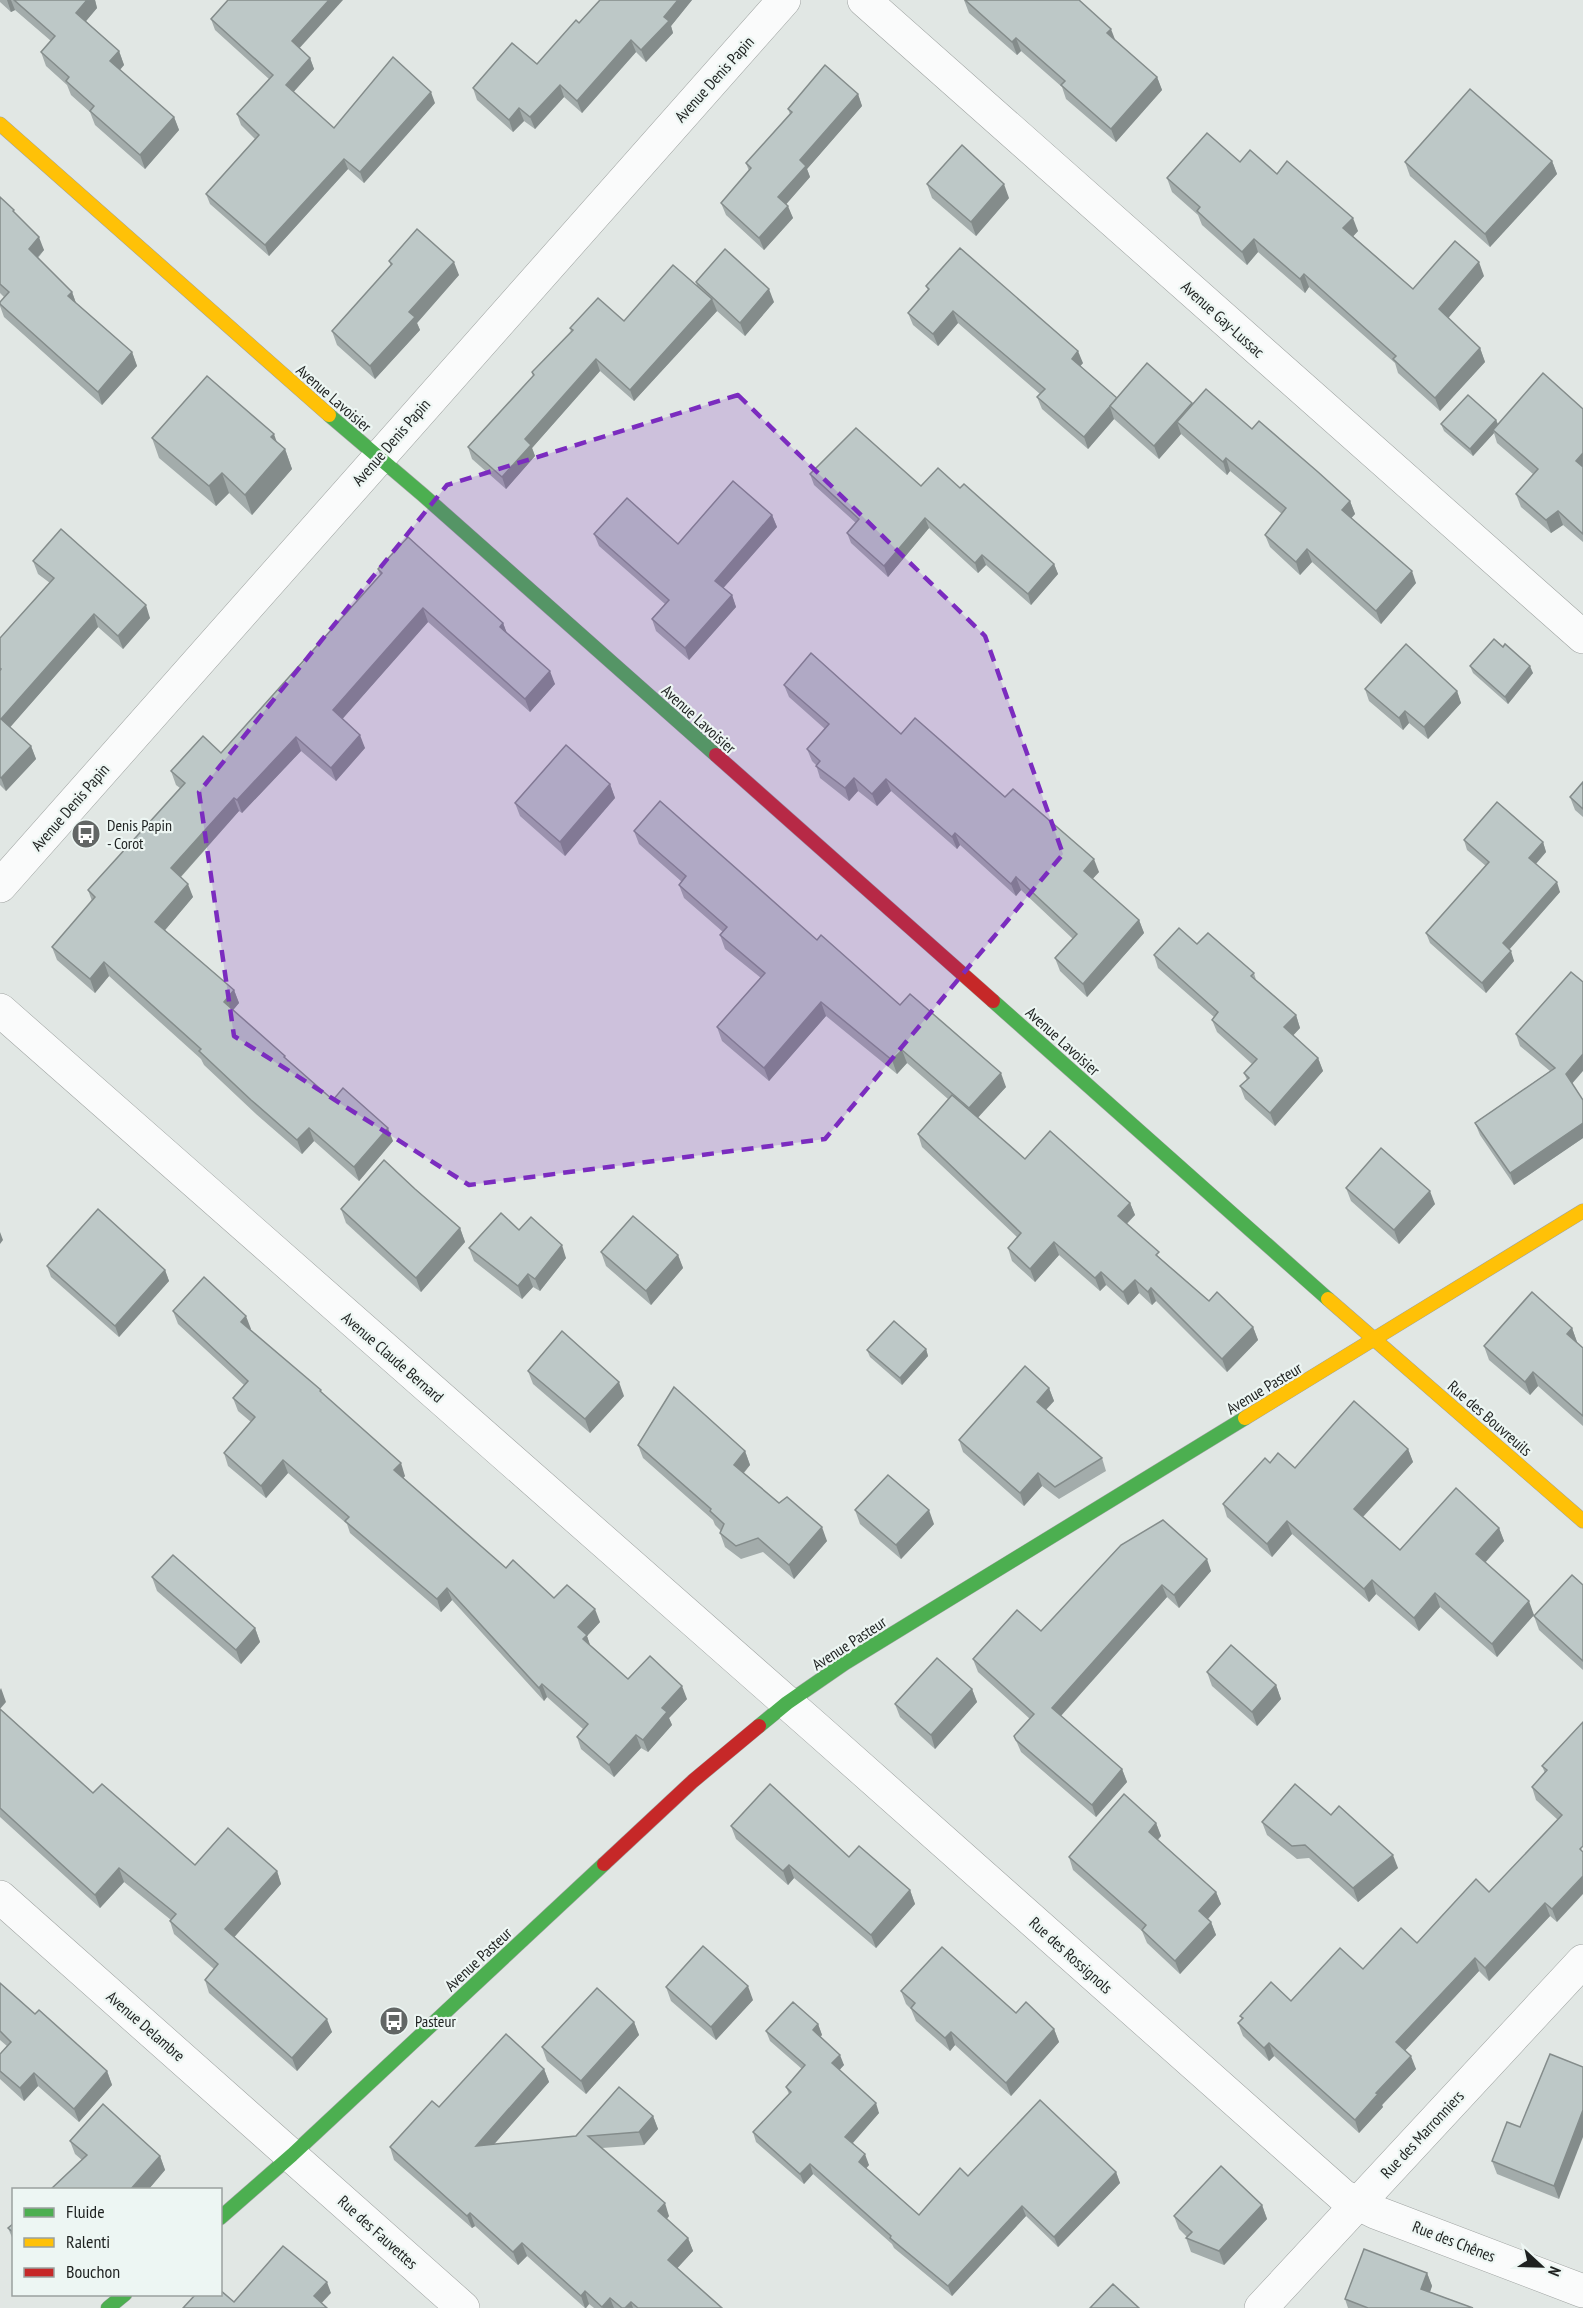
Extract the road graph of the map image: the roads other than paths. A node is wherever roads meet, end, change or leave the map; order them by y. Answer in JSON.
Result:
{"nodes":[{"id":1,"x":784,"y":0,"type":"edge"},
{"id":2,"x":864,"y":0,"type":"edge"},
{"id":3,"x":0,"y":124,"type":"edge"},
{"id":4,"x":378,"y":457,"type":"junction"},
{"id":5,"x":1583,"y":637,"type":"edge"},
{"id":6,"x":0,"y":886,"type":"edge"},
{"id":7,"x":0,"y":1010,"type":"edge"},
{"id":8,"x":1583,"y":1211,"type":"edge"},
{"id":9,"x":1375,"y":1340,"type":"junction"},
{"id":10,"x":1583,"y":1521,"type":"edge"},
{"id":11,"x":787,"y":1703,"type":"junction"},
{"id":12,"x":0,"y":1897,"type":"edge"},
{"id":13,"x":1583,"y":1962,"type":"edge"},
{"id":14,"x":292,"y":2155,"type":"junction"},
{"id":15,"x":1358,"y":2204,"type":"junction"},
{"id":16,"x":222,"y":2216,"type":"edge"},
{"id":17,"x":1583,"y":2291,"type":"edge"},
{"id":18,"x":124,"y":2296,"type":"edge"},
{"id":19,"x":108,"y":2308,"type":"edge"},
{"id":20,"x":463,"y":2308,"type":"edge"},
{"id":21,"x":1261,"y":2308,"type":"edge"}],
"edges":[{"from":1,"to":4,"type":"street","name":"Avenue Denis Papin"},
{"from":2,"to":5,"type":"street","name":"Avenue Gay-Lussac"},
{"from":3,"to":4,"type":"street","name":"Avenue Lavoisier"},
{"from":4,"to":6,"type":"street","name":"Avenue Denis Papin"},
{"from":4,"to":9,"type":"street","name":"Avenue Lavoisier"},
{"from":7,"to":11,"type":"street","name":"Avenue Claude Bernard"},
{"from":8,"to":9,"type":"street","name":"Avenue Pasteur"},
{"from":9,"to":10,"type":"street","name":"Rue des Bouvreuils"},
{"from":9,"to":11,"type":"street","name":"Avenue Pasteur"},
{"from":11,"to":14,"type":"street","name":"Avenue Pasteur"},
{"from":11,"to":15,"type":"street","name":"Rue des Rossignols"},
{"from":12,"to":14,"type":"street","name":"Avenue Delambre"},
{"from":13,"to":15,"type":"street","name":"Rue des Marronniers"},
{"from":14,"to":16,"type":"street","name":"Avenue Pasteur"},
{"from":14,"to":20,"type":"street","name":"Rue des Fauvettes"},
{"from":15,"to":17,"type":"street","name":"Rue des Chênes"},
{"from":15,"to":21,"type":"street","name":"Rue des Marronniers"},
{"from":18,"to":19,"type":"street"}]}
